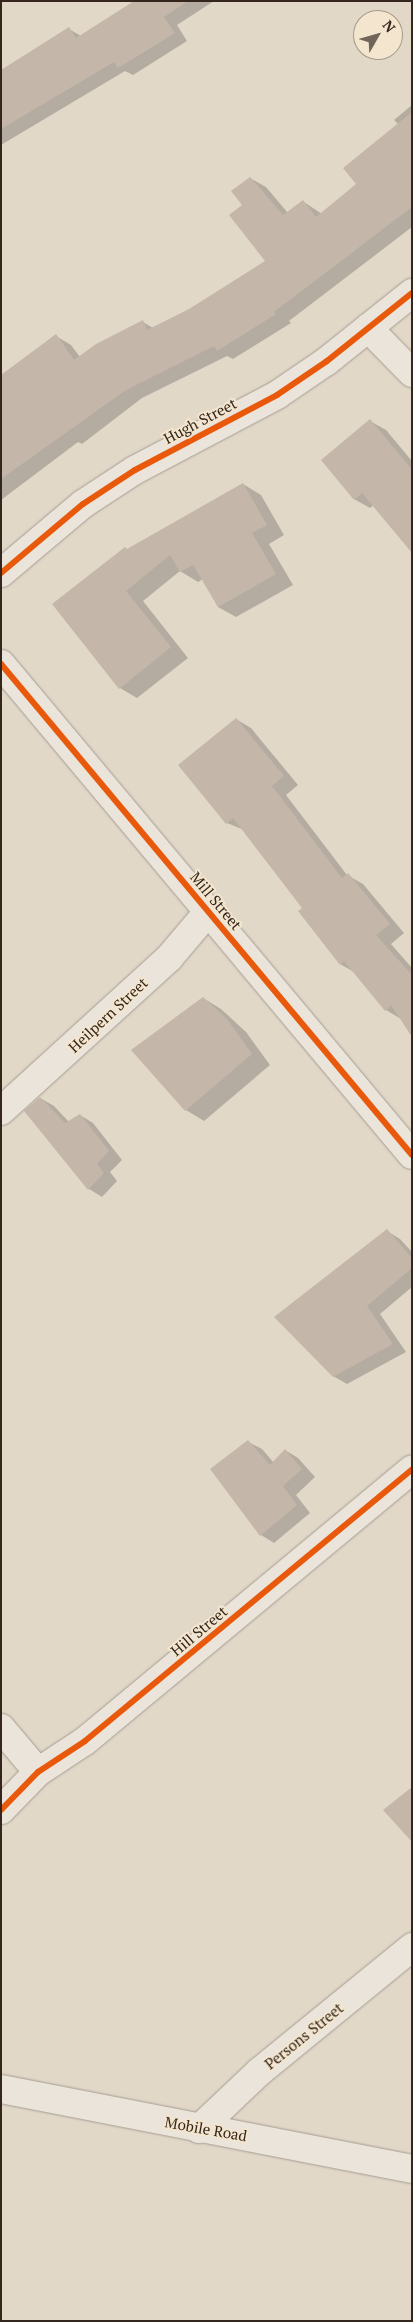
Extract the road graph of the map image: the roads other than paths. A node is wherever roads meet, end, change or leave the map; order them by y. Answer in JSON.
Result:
{"nodes":[{"id":1,"x":412,"y":293,"type":"edge"},
{"id":2,"x":368,"y":328,"type":"junction"},
{"id":3,"x":412,"y":373,"type":"edge"},
{"id":4,"x":1,"y":573,"type":"edge"},
{"id":5,"x":1,"y":664,"type":"edge"},
{"id":6,"x":208,"y":912,"type":"junction"},
{"id":7,"x":1,"y":1111,"type":"edge"},
{"id":8,"x":412,"y":1154,"type":"edge"},
{"id":9,"x":412,"y":1470,"type":"edge"},
{"id":10,"x":1,"y":1728,"type":"edge"},
{"id":11,"x":38,"y":1772,"type":"junction"},
{"id":12,"x":1,"y":1810,"type":"edge"},
{"id":13,"x":412,"y":1947,"type":"edge"},
{"id":14,"x":1,"y":2089,"type":"edge"},
{"id":15,"x":199,"y":2129,"type":"junction"},
{"id":16,"x":412,"y":2169,"type":"edge"}],
"edges":[{"from":1,"to":2,"type":"street","name":"Hugh Street"},
{"from":2,"to":3,"type":"street"},
{"from":2,"to":4,"type":"street","name":"Hugh Street"},
{"from":5,"to":6,"type":"street","name":"Mill Street"},
{"from":6,"to":7,"type":"street","name":"Heilpern Street"},
{"from":6,"to":8,"type":"street","name":"Mill Street"},
{"from":9,"to":11,"type":"street","name":"Hill Street"},
{"from":10,"to":11,"type":"street"},
{"from":11,"to":12,"type":"street","name":"Hill Street"},
{"from":13,"to":15,"type":"street","name":"Persons Street"},
{"from":14,"to":15,"type":"street","name":"Mobile Road"},
{"from":15,"to":16,"type":"street","name":"Mobile Road"}]}
